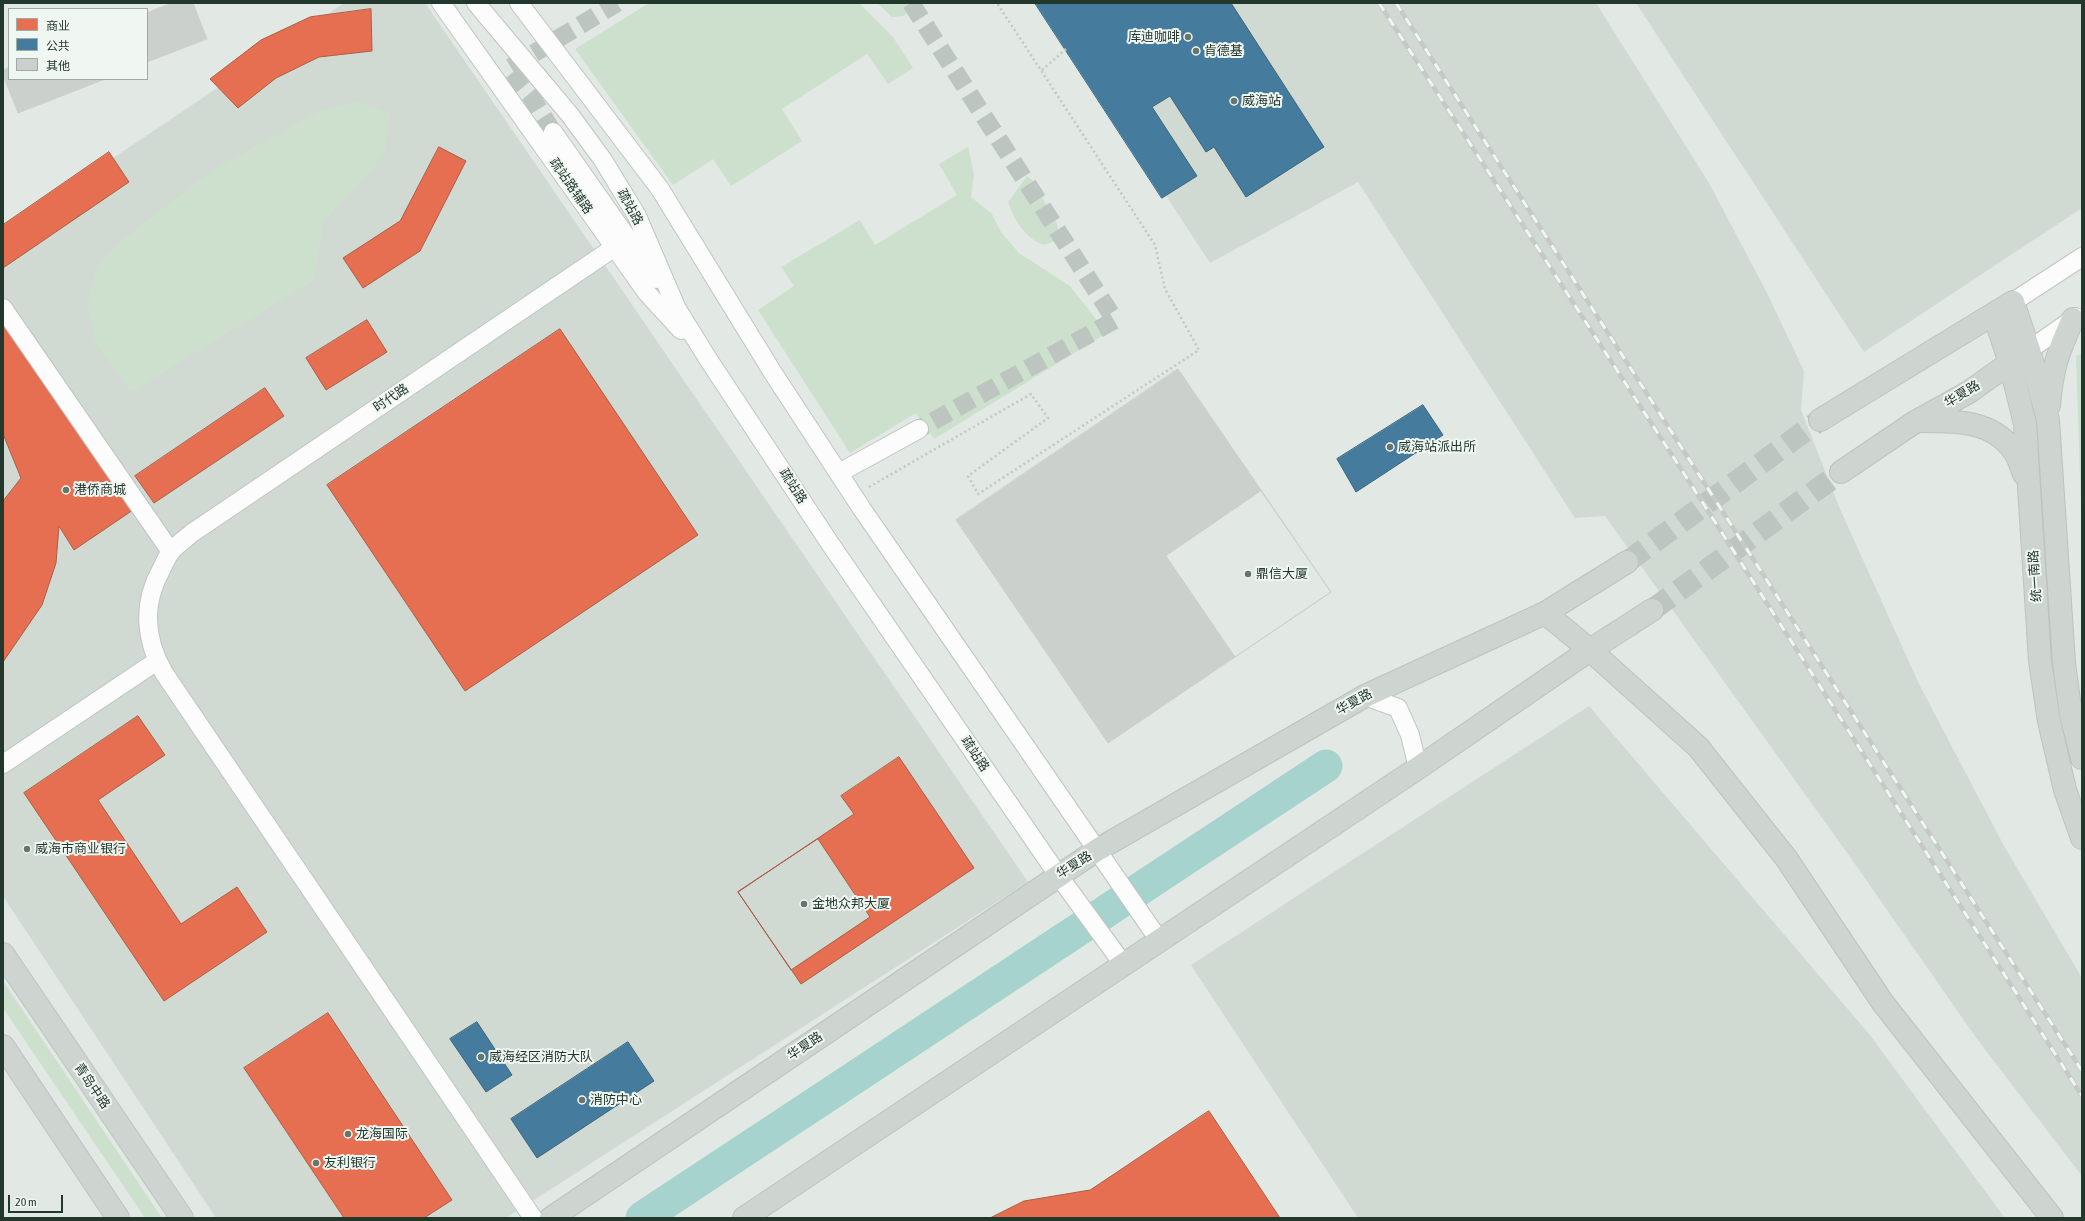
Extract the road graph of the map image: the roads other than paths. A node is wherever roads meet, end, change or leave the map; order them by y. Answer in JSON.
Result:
{"nodes":[{"id":1,"x":442,"y":3,"type":"edge"},
{"id":2,"x":476,"y":3,"type":"edge"},
{"id":3,"x":519,"y":3,"type":"edge"},
{"id":4,"x":553,"y":132,"type":"tunnel mouth"},
{"id":5,"x":615,"y":247,"type":"junction"},
{"id":6,"x":2082,"y":257,"type":"edge"},
{"id":7,"x":2013,"y":302,"type":"junction"},
{"id":8,"x":3,"y":308,"type":"edge"},
{"id":9,"x":677,"y":309,"type":"junction"},
{"id":10,"x":1994,"y":314,"type":"junction"},
{"id":11,"x":2078,"y":316,"type":"edge"},
{"id":12,"x":2029,"y":350,"type":"junction"},
{"id":13,"x":710,"y":362,"type":"junction"},
{"id":14,"x":2010,"y":363,"type":"junction"},
{"id":15,"x":1820,"y":420,"type":"tunnel mouth"},
{"id":16,"x":2048,"y":420,"type":"junction"},
{"id":17,"x":1915,"y":422,"type":"junction"},
{"id":18,"x":919,"y":429,"type":"tunnel mouth"},
{"id":19,"x":1841,"y":472,"type":"tunnel mouth"},
{"id":20,"x":839,"y":473,"type":"junction"},
{"id":21,"x":2029,"y":487,"type":"junction"},
{"id":22,"x":171,"y":552,"type":"junction"},
{"id":23,"x":1627,"y":562,"type":"tunnel mouth"},
{"id":24,"x":1652,"y":610,"type":"tunnel mouth"},
{"id":25,"x":1545,"y":613,"type":"junction"},
{"id":26,"x":1590,"y":650,"type":"junction"},
{"id":27,"x":157,"y":661,"type":"junction"},
{"id":28,"x":1365,"y":696,"type":"junction"},
{"id":29,"x":2082,"y":758,"type":"edge"},
{"id":30,"x":3,"y":764,"type":"edge"},
{"id":31,"x":1418,"y":768,"type":"junction"},
{"id":32,"x":2082,"y":838,"type":"edge"},
{"id":33,"x":1101,"y":857,"type":"junction"},
{"id":34,"x":1063,"y":882,"type":"junction"},
{"id":35,"x":1155,"y":933,"type":"junction"},
{"id":36,"x":3,"y":954,"type":"edge"},
{"id":37,"x":1118,"y":958,"type":"junction"},
{"id":38,"x":3,"y":1046,"type":"edge"},
{"id":39,"x":118,"y":1218,"type":"edge"},
{"id":40,"x":182,"y":1218,"type":"edge"},
{"id":41,"x":533,"y":1218,"type":"edge"},
{"id":42,"x":551,"y":1218,"type":"edge"},
{"id":43,"x":744,"y":1218,"type":"edge"},
{"id":44,"x":2052,"y":1218,"type":"edge"}],
"edges":[{"from":1,"to":5,"type":"street","name":"疏站路辅路"},
{"from":2,"to":9,"type":"street","name":"疏站路"},
{"from":3,"to":20,"type":"street"},
{"from":4,"to":9,"type":"street"},
{"from":5,"to":13,"type":"street","name":"疏站路辅路"},
{"from":5,"to":22,"type":"street","name":"时代路"},
{"from":6,"to":7,"type":"street"},
{"from":7,"to":10,"type":"main road"},
{"from":7,"to":12,"type":"main road","name":"统一南路"},
{"from":8,"to":22,"type":"street"},
{"from":9,"to":13,"type":"street","name":"疏站路"},
{"from":10,"to":14,"type":"main road","name":"统一南路"},
{"from":10,"to":15,"type":"main road"},
{"from":11,"to":12,"type":"street","name":"华夏路"},
{"from":11,"to":16,"type":"main road"},
{"from":12,"to":14,"type":"main road","name":"华夏路"},
{"from":12,"to":16,"type":"main road","name":"统一南路"},
{"from":13,"to":34,"type":"street","name":"疏站路"},
{"from":14,"to":17,"type":"main road","name":"华夏路"},
{"from":14,"to":21,"type":"main road","name":"统一南路"},
{"from":16,"to":29,"type":"main road","name":"统一南路"},
{"from":17,"to":19,"type":"main road","name":"华夏路"},
{"from":17,"to":21,"type":"main road"},
{"from":18,"to":20,"type":"street"},
{"from":20,"to":33,"type":"street"},
{"from":21,"to":32,"type":"main road","name":"统一南路"},
{"from":22,"to":27,"type":"street","name":"时代路"},
{"from":23,"to":25,"type":"main road","name":"华夏路"},
{"from":24,"to":26,"type":"main road"},
{"from":25,"to":26,"type":"main road"},
{"from":25,"to":28,"type":"main road","name":"华夏路"},
{"from":26,"to":31,"type":"main road"},
{"from":26,"to":44,"type":"main road"},
{"from":27,"to":30,"type":"street"},
{"from":27,"to":41,"type":"street","name":"时代路"},
{"from":28,"to":31,"type":"street"},
{"from":28,"to":33,"type":"main road","name":"华夏路"},
{"from":31,"to":35,"type":"main road"},
{"from":33,"to":34,"type":"main road","name":"华夏路"},
{"from":33,"to":35,"type":"street"},
{"from":34,"to":37,"type":"street","name":"疏站路"},
{"from":34,"to":42,"type":"main road","name":"华夏路"},
{"from":35,"to":37,"type":"main road"},
{"from":36,"to":40,"type":"main road","name":"青岛中路"},
{"from":37,"to":43,"type":"main road"},
{"from":38,"to":39,"type":"main road"}]}
